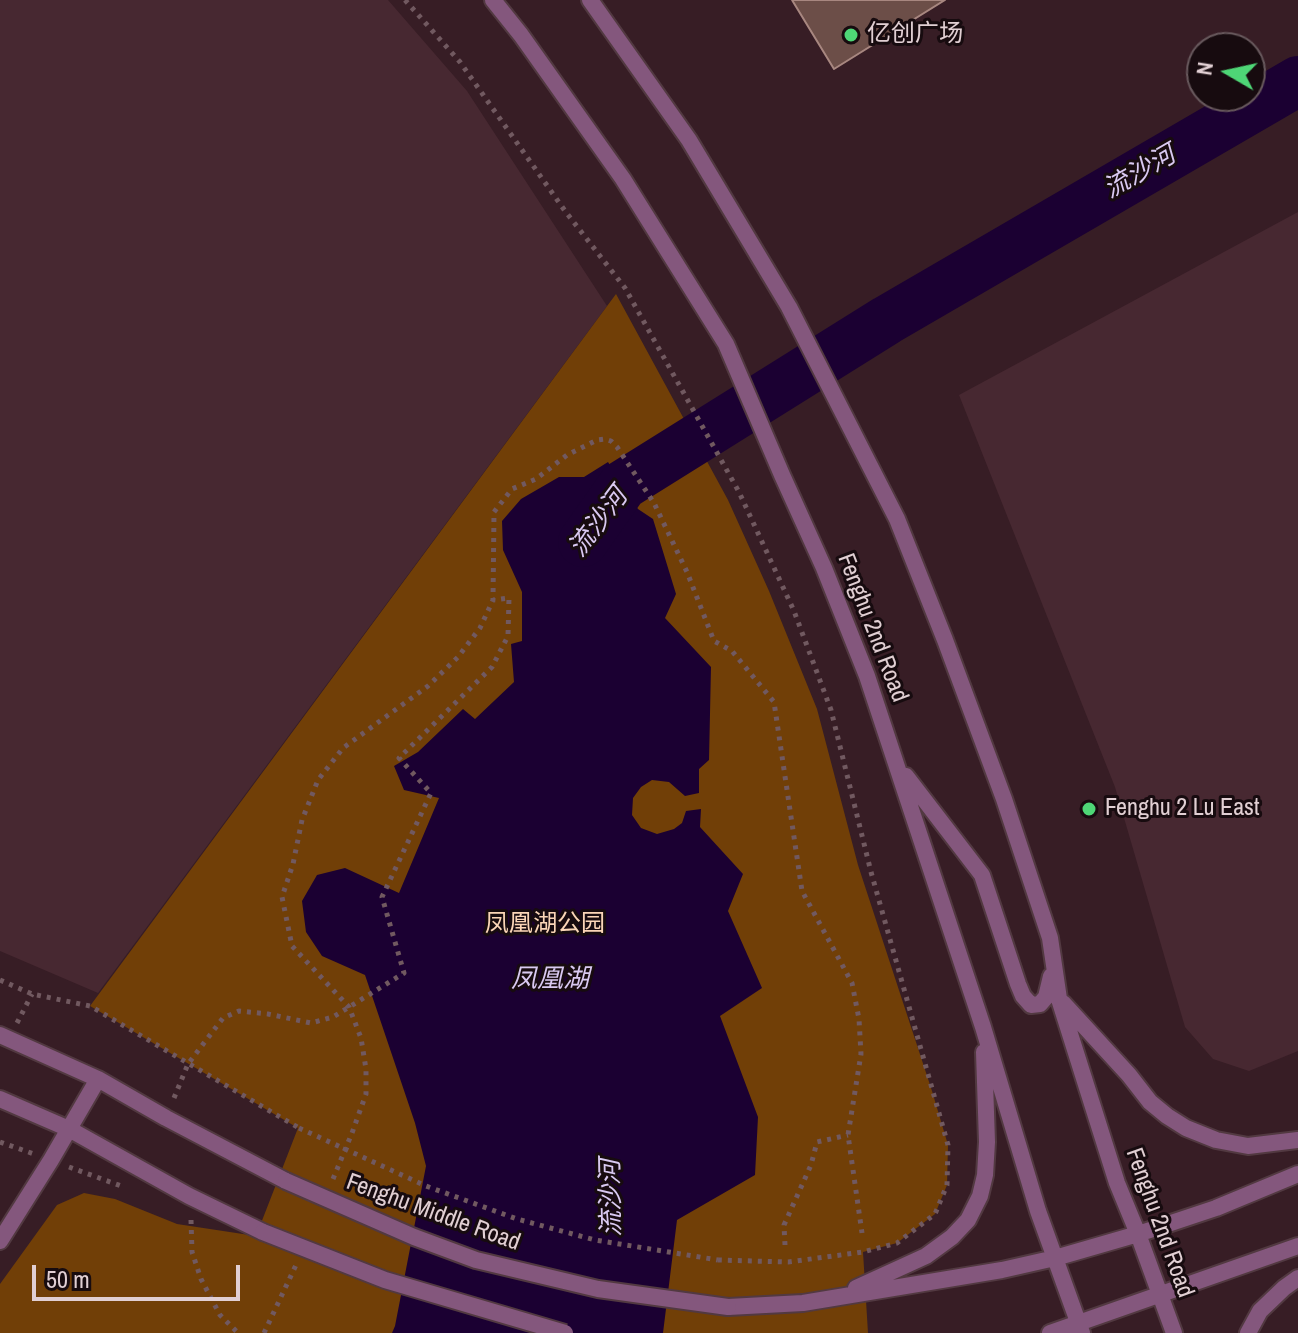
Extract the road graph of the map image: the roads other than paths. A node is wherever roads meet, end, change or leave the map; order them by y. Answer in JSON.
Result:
{"nodes":[{"id":1,"x":493,"y":0,"type":"edge"},
{"id":2,"x":590,"y":0,"type":"edge"},
{"id":3,"x":898,"y":765,"type":"junction"},
{"id":4,"x":1050,"y":938,"type":"junction"},
{"id":5,"x":1059,"y":999,"type":"junction"},
{"id":6,"x":983,"y":1027,"type":"junction"},
{"id":7,"x":0,"y":1035,"type":"edge"},
{"id":8,"x":98,"y":1079,"type":"junction"},
{"id":9,"x":0,"y":1099,"type":"edge"},
{"id":10,"x":69,"y":1129,"type":"junction"},
{"id":11,"x":1298,"y":1140,"type":"edge"},
{"id":12,"x":1298,"y":1174,"type":"edge"},
{"id":13,"x":1138,"y":1234,"type":"junction"},
{"id":14,"x":0,"y":1241,"type":"edge"},
{"id":15,"x":1298,"y":1246,"type":"edge"},
{"id":16,"x":1055,"y":1258,"type":"junction"},
{"id":17,"x":1298,"y":1278,"type":"edge"},
{"id":18,"x":1160,"y":1295,"type":"junction"},
{"id":19,"x":836,"y":1298,"type":"junction"},
{"id":20,"x":1080,"y":1329,"type":"edge"},
{"id":21,"x":565,"y":1333,"type":"edge"},
{"id":22,"x":1050,"y":1333,"type":"edge"},
{"id":23,"x":1174,"y":1333,"type":"edge"},
{"id":24,"x":1248,"y":1333,"type":"edge"}],
"edges":[{"from":1,"to":3,"type":"street","name":"Fenghu 2nd Road"},
{"from":2,"to":4,"type":"street","name":"Fenghu 2nd Road"},
{"from":3,"to":4,"type":"street"},
{"from":3,"to":6,"type":"street","name":"Fenghu 2nd Road"},
{"from":4,"to":5,"type":"street","name":"Fenghu 2nd Road"},
{"from":5,"to":11,"type":"street"},
{"from":5,"to":13,"type":"street","name":"Fenghu 2nd Road"},
{"from":6,"to":16,"type":"street","name":"Fenghu 2nd Road"},
{"from":6,"to":19,"type":"street"},
{"from":7,"to":8,"type":"street","name":"Fenghu Middle Road"},
{"from":8,"to":10,"type":"street"},
{"from":8,"to":19,"type":"street","name":"Fenghu Middle Road","bridge":true},
{"from":9,"to":10,"type":"street"},
{"from":10,"to":14,"type":"street"},
{"from":10,"to":21,"type":"street","bridge":true},
{"from":12,"to":13,"type":"street","name":"Fenghu Middle Road"},
{"from":13,"to":16,"type":"street","name":"Fenghu Middle Road"},
{"from":13,"to":18,"type":"street","name":"Fenghu 2nd Road"},
{"from":15,"to":18,"type":"street"},
{"from":16,"to":19,"type":"street","name":"Fenghu Middle Road"},
{"from":16,"to":20,"type":"street","name":"Fenghu 2nd Road"},
{"from":17,"to":24,"type":"street"},
{"from":18,"to":20,"type":"street"},
{"from":18,"to":23,"type":"street","name":"Fenghu 2nd Road"},
{"from":20,"to":22,"type":"street"}]}
